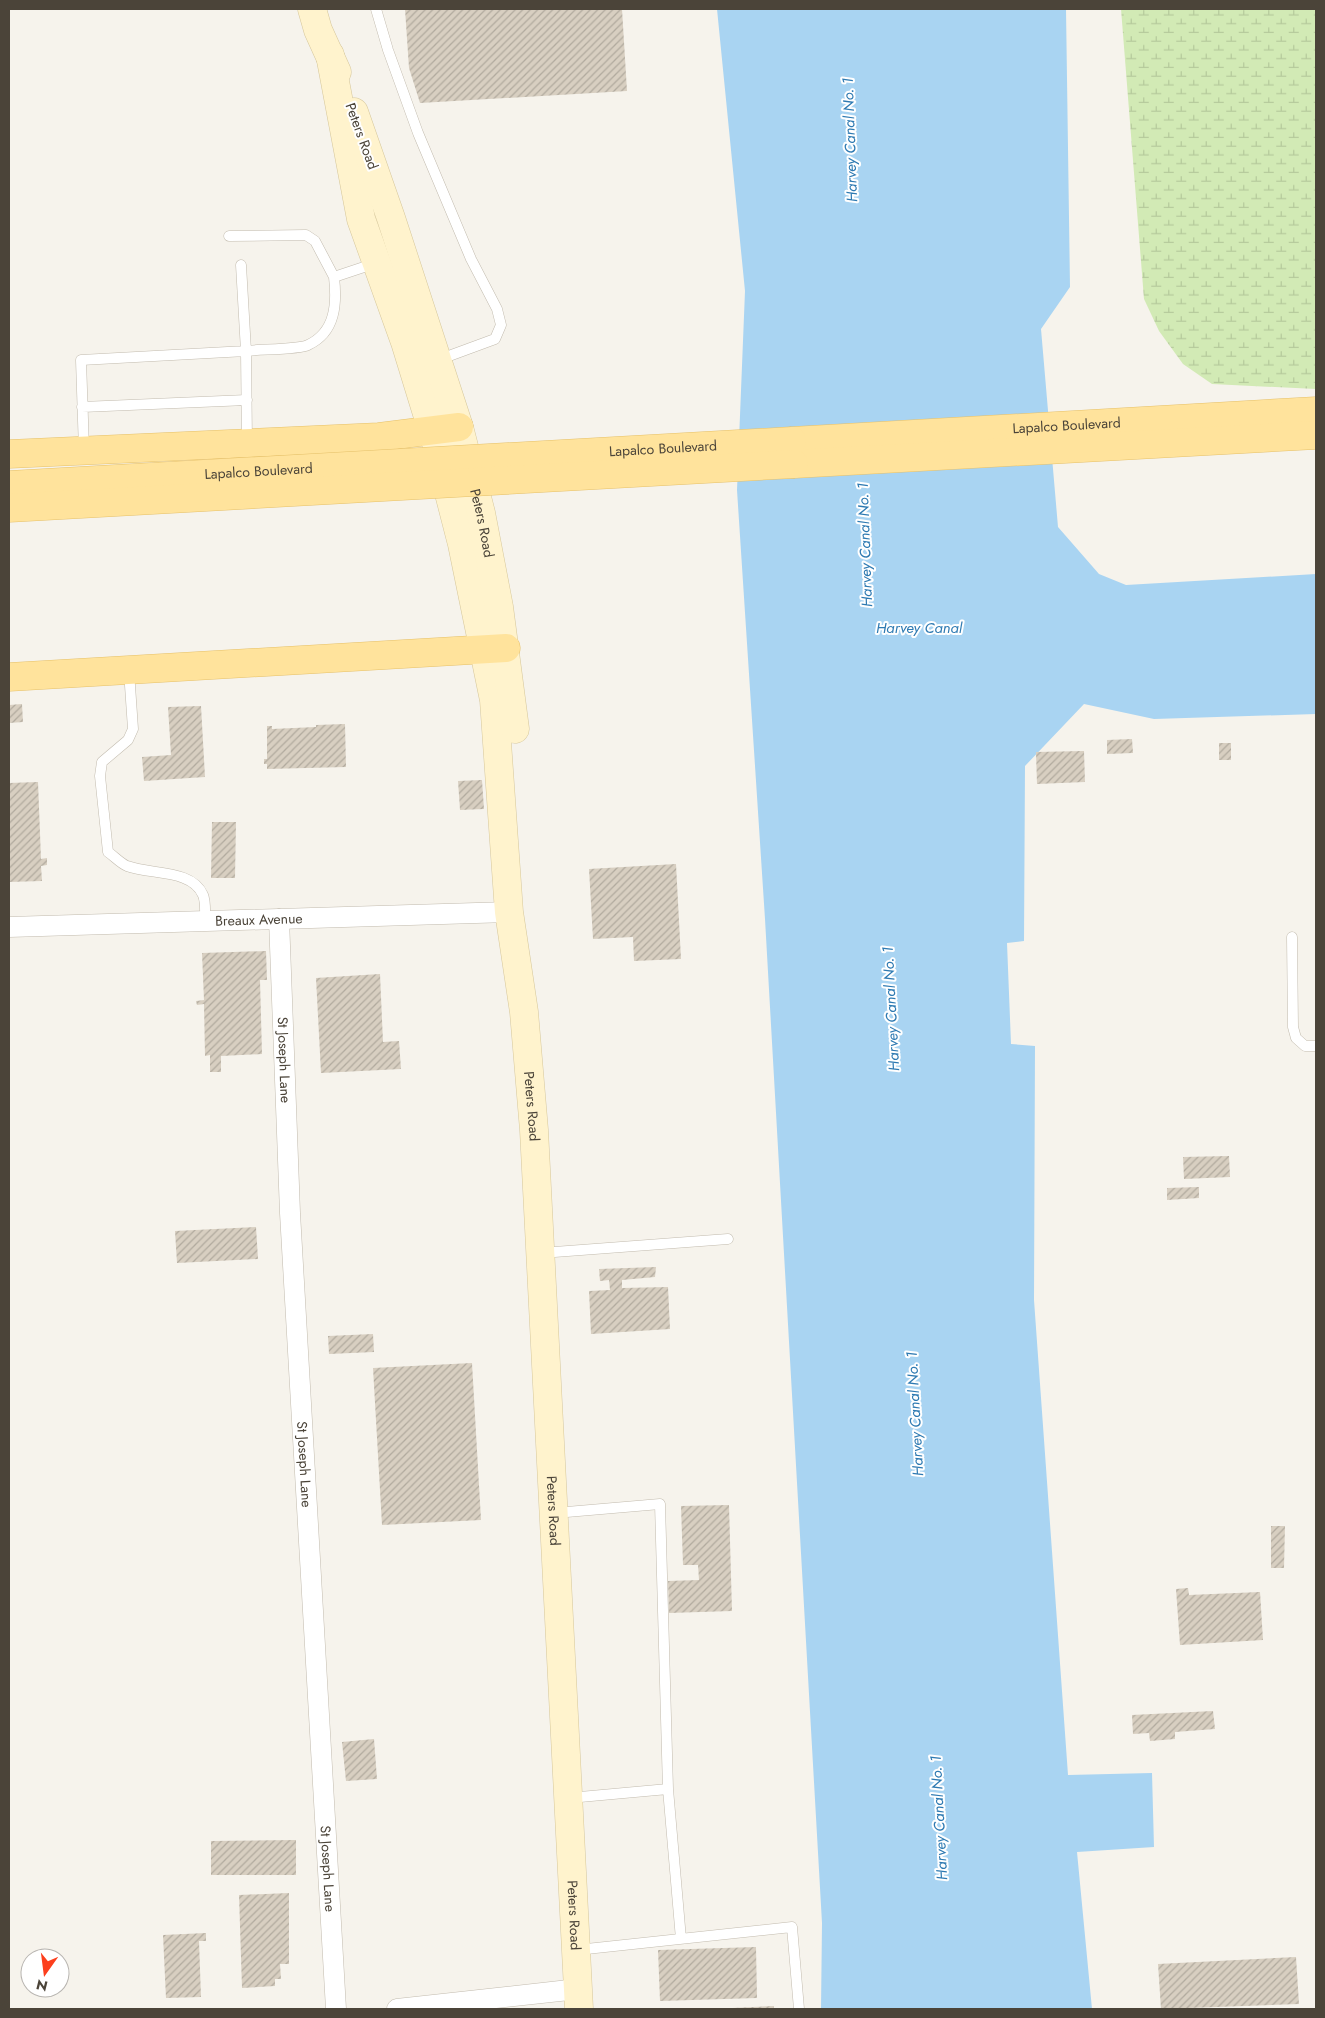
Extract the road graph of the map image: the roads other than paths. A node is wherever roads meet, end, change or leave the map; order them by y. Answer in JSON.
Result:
{"nodes":[{"id":1,"x":312,"y":9,"type":"edge"},
{"id":2,"x":376,"y":9,"type":"edge"},
{"id":3,"x":330,"y":55,"type":"junction"},
{"id":4,"x":229,"y":236,"type":"dead end"},
{"id":5,"x":376,"y":263,"type":"junction"},
{"id":6,"x":241,"y":265,"type":"dead end"},
{"id":7,"x":334,"y":277,"type":"junction"},
{"id":8,"x":246,"y":350,"type":"junction"},
{"id":9,"x":437,"y":360,"type":"junction"},
{"id":10,"x":247,"y":400,"type":"junction"},
{"id":11,"x":82,"y":407,"type":"junction"},
{"id":12,"x":1316,"y":411,"type":"edge"},
{"id":13,"x":459,"y":428,"type":"junction"},
{"id":14,"x":432,"y":432,"type":"junction"},
{"id":15,"x":1316,"y":434,"type":"edge"},
{"id":16,"x":248,"y":444,"type":"junction"},
{"id":17,"x":84,"y":451,"type":"junction"},
{"id":18,"x":9,"y":454,"type":"edge"},
{"id":19,"x":9,"y":485,"type":"edge"},
{"id":20,"x":9,"y":508,"type":"edge"},
{"id":21,"x":494,"y":648,"type":"junction"},
{"id":22,"x":129,"y":670,"type":"junction"},
{"id":23,"x":9,"y":676,"type":"edge"},
{"id":24,"x":509,"y":912,"type":"junction"},
{"id":25,"x":279,"y":919,"type":"junction"},
{"id":26,"x":205,"y":922,"type":"junction"},
{"id":27,"x":9,"y":927,"type":"edge"},
{"id":28,"x":1292,"y":937,"type":"dead end"},
{"id":29,"x":524,"y":1012,"type":"junction"},
{"id":30,"x":1316,"y":1046,"type":"edge"},
{"id":31,"x":728,"y":1240,"type":"dead end"},
{"id":32,"x":540,"y":1253,"type":"junction"},
{"id":33,"x":554,"y":1513,"type":"junction"},
{"id":34,"x":668,"y":1789,"type":"junction"},
{"id":35,"x":568,"y":1798,"type":"junction"},
{"id":36,"x":681,"y":1939,"type":"junction"},
{"id":37,"x":576,"y":1950,"type":"junction"},
{"id":38,"x":579,"y":1999,"type":"edge"},
{"id":39,"x":336,"y":2009,"type":"edge"},
{"id":40,"x":397,"y":2009,"type":"edge"},
{"id":41,"x":799,"y":2009,"type":"edge"}],
"edges":[{"from":1,"to":3,"type":"main road","name":"Peters Road"},
{"from":2,"to":9,"type":"lane"},
{"from":3,"to":5,"type":"main road","name":"Peters Road"},
{"from":3,"to":9,"type":"main road","name":"Peters Road"},
{"from":4,"to":7,"type":"lane"},
{"from":5,"to":7,"type":"lane"},
{"from":5,"to":14,"type":"main road","name":"Peters Road"},
{"from":6,"to":8,"type":"lane"},
{"from":7,"to":8,"type":"lane"},
{"from":8,"to":10,"type":"lane"},
{"from":8,"to":11,"type":"lane"},
{"from":9,"to":13,"type":"main road","name":"Peters Road"},
{"from":10,"to":11,"type":"lane"},
{"from":10,"to":16,"type":"lane"},
{"from":11,"to":17,"type":"lane"},
{"from":12,"to":19,"type":"main road","name":"Lapalco Boulevard","bridge":true},
{"from":13,"to":14,"type":"main road"},
{"from":13,"to":21,"type":"main road","name":"Peters Road"},
{"from":14,"to":16,"type":"main road"},
{"from":14,"to":21,"type":"main road","name":"Peters Road"},
{"from":15,"to":20,"type":"main road","name":"Lapalco Boulevard","bridge":true},
{"from":16,"to":17,"type":"main road"},
{"from":17,"to":18,"type":"main road"},
{"from":21,"to":22,"type":"main road"},
{"from":21,"to":24,"type":"main road","name":"Peters Road"},
{"from":21,"to":29,"type":"main road","name":"Peters Road"},
{"from":22,"to":23,"type":"main road"},
{"from":22,"to":26,"type":"lane"},
{"from":24,"to":25,"type":"street","name":"Breaux Avenue"},
{"from":24,"to":29,"type":"main road","name":"Peters Road"},
{"from":25,"to":26,"type":"street","name":"Breaux Avenue"},
{"from":25,"to":39,"type":"street","name":"St Joseph Lane"},
{"from":26,"to":27,"type":"street","name":"Breaux Avenue"},
{"from":28,"to":30,"type":"lane"},
{"from":29,"to":32,"type":"main road","name":"Peters Road"},
{"from":31,"to":32,"type":"lane"},
{"from":32,"to":33,"type":"main road","name":"Peters Road"},
{"from":33,"to":34,"type":"lane"},
{"from":33,"to":35,"type":"main road","name":"Peters Road"},
{"from":34,"to":35,"type":"lane"},
{"from":34,"to":36,"type":"lane"},
{"from":35,"to":37,"type":"main road","name":"Peters Road"},
{"from":36,"to":37,"type":"lane"},
{"from":36,"to":41,"type":"lane"},
{"from":37,"to":38,"type":"main road","name":"Peters Road"},
{"from":38,"to":40,"type":"street"}]}
